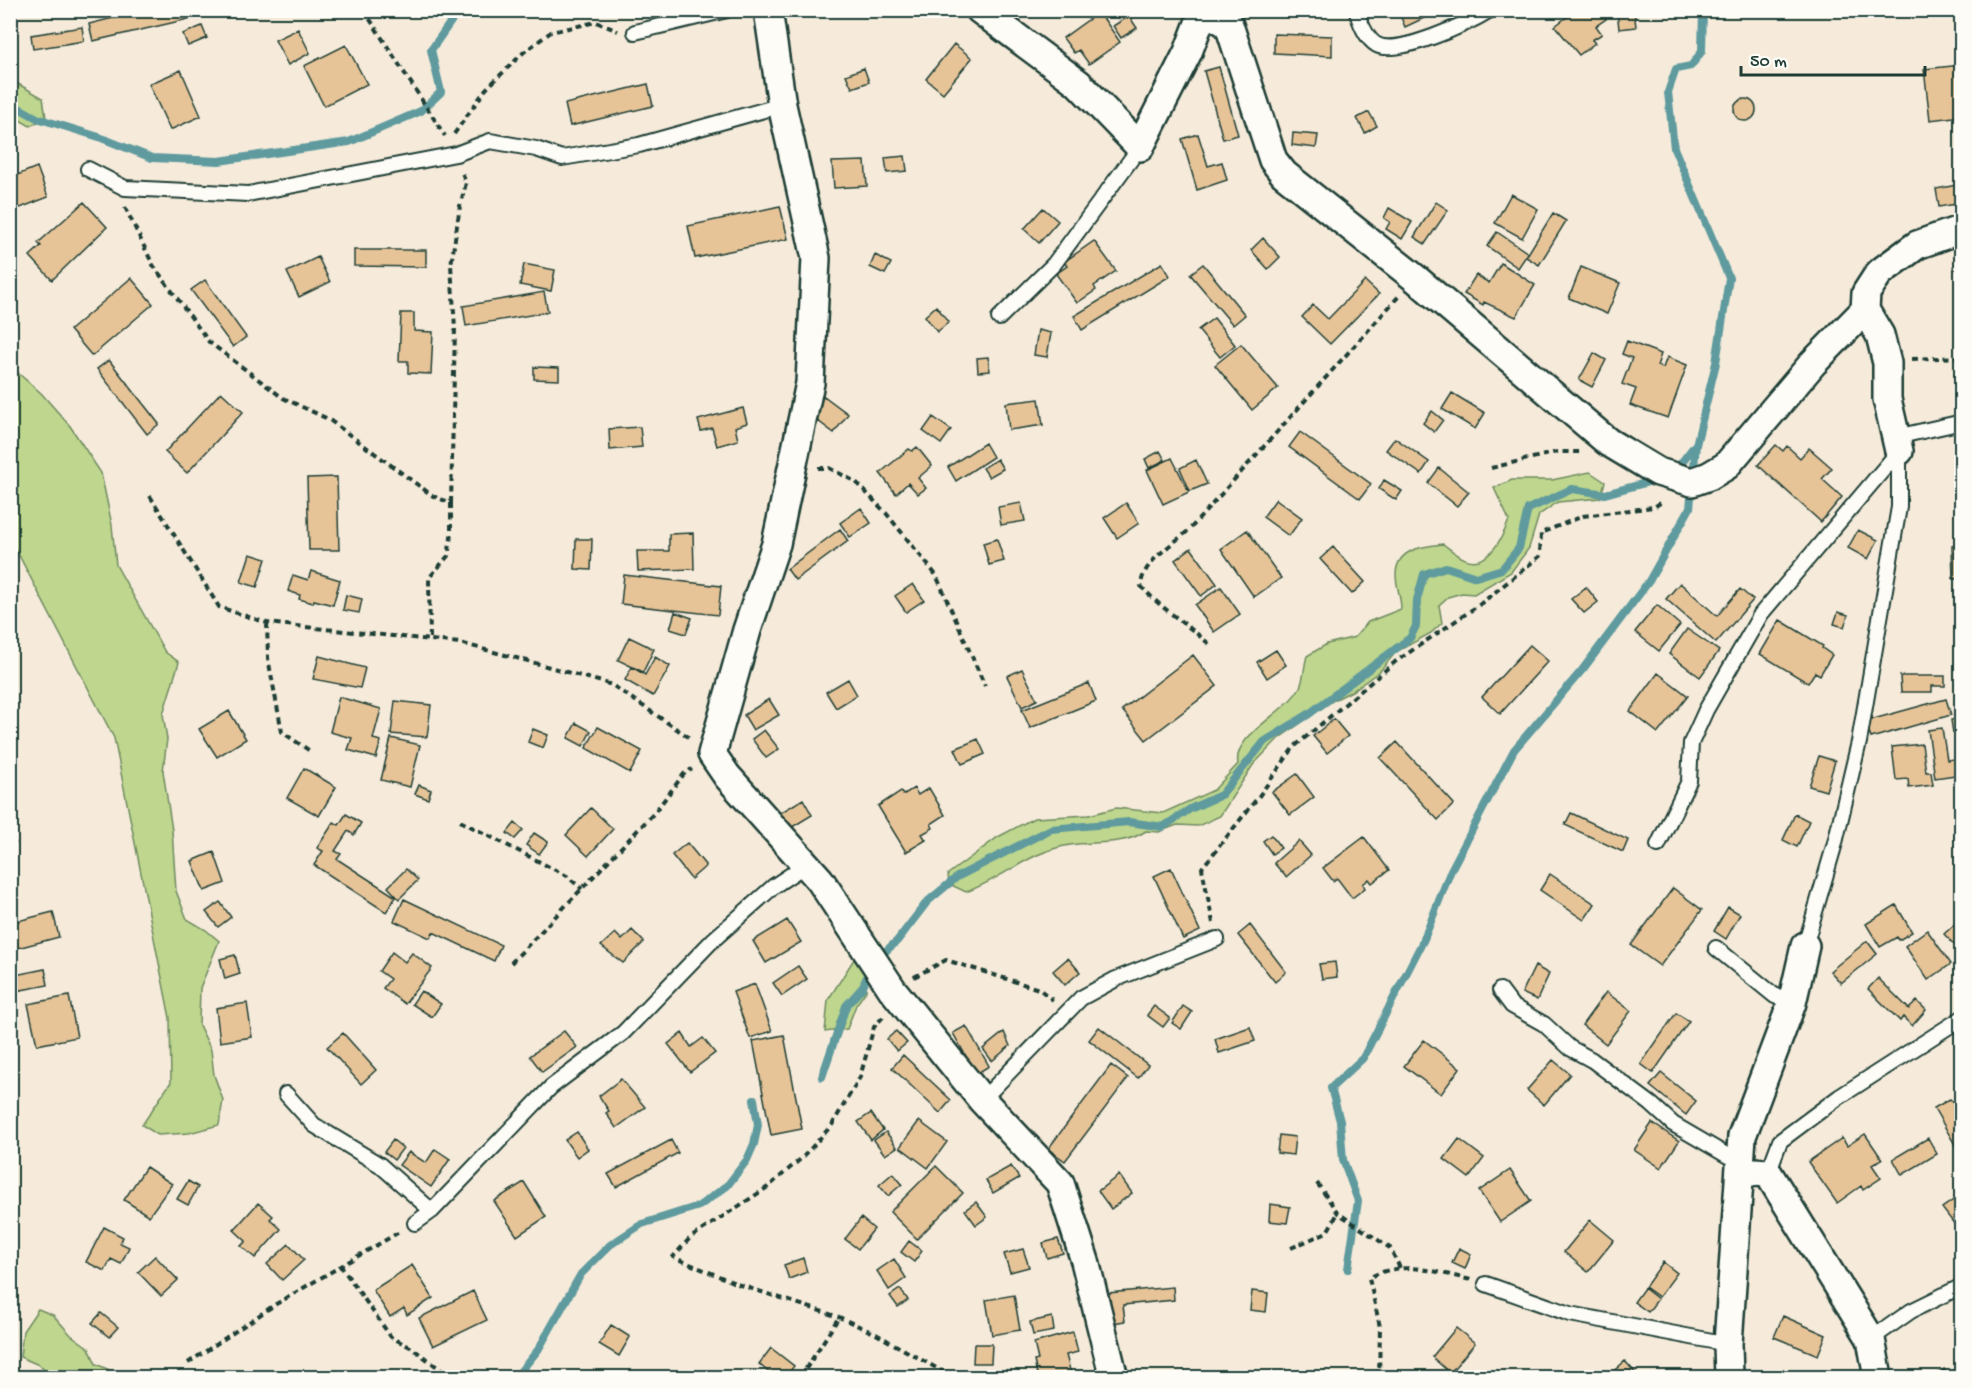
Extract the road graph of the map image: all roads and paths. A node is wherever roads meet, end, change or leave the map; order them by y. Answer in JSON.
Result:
{"nodes":[{"id":1,"x":364,"y":10,"type":"edge"},
{"id":2,"x":727,"y":10,"type":"edge"},
{"id":3,"x":768,"y":10,"type":"edge"},
{"id":4,"x":980,"y":10,"type":"edge"},
{"id":5,"x":1356,"y":10,"type":"edge"},
{"id":6,"x":1490,"y":10,"type":"edge"},
{"id":7,"x":635,"y":32,"type":"joint"},
{"id":8,"x":782,"y":105,"type":"junction"},
{"id":9,"x":1140,"y":147,"type":"junction"},
{"id":10,"x":456,"y":154,"type":"junction"},
{"id":11,"x":88,"y":169,"type":"dead end"},
{"id":12,"x":125,"y":188,"type":"junction"},
{"id":13,"x":1962,"y":229,"type":"edge"},
{"id":14,"x":1415,"y":278,"type":"junction"},
{"id":15,"x":1865,"y":310,"type":"junction"},
{"id":16,"x":999,"y":318,"type":"dead end"},
{"id":17,"x":1962,"y":357,"type":"edge"},
{"id":18,"x":1887,"y":363,"type":"junction"},
{"id":19,"x":1962,"y":426,"type":"edge"},
{"id":20,"x":1608,"y":442,"type":"junction"},
{"id":21,"x":1897,"y":444,"type":"junction"},
{"id":22,"x":794,"y":468,"type":"junction"},
{"id":23,"x":1491,"y":468,"type":"dead end"},
{"id":24,"x":1685,"y":480,"type":"junction"},
{"id":25,"x":150,"y":496,"type":"dead end"},
{"id":26,"x":451,"y":503,"type":"junction"},
{"id":27,"x":267,"y":623,"type":"junction"},
{"id":28,"x":429,"y":639,"type":"junction"},
{"id":29,"x":1209,"y":644,"type":"dead end"},
{"id":30,"x":985,"y":686,"type":"dead end"},
{"id":31,"x":712,"y":750,"type":"junction"},
{"id":32,"x":310,"y":751,"type":"dead end"},
{"id":33,"x":460,"y":821,"type":"dead end"},
{"id":34,"x":18,"y":841,"type":"dead end"},
{"id":35,"x":10,"y":844,"type":"edge"},
{"id":36,"x":1658,"y":845,"type":"dead end"},
{"id":37,"x":807,"y":864,"type":"junction"},
{"id":38,"x":582,"y":889,"type":"junction"},
{"id":39,"x":1217,"y":939,"type":"joint"},
{"id":40,"x":1805,"y":946,"type":"joint"},
{"id":41,"x":1716,"y":948,"type":"dead end"},
{"id":42,"x":511,"y":963,"type":"dead end"},
{"id":43,"x":1500,"y":990,"type":"dead end"},
{"id":44,"x":896,"y":994,"type":"junction"},
{"id":45,"x":1792,"y":1003,"type":"junction"},
{"id":46,"x":1067,"y":1011,"type":"junction"},
{"id":47,"x":1962,"y":1018,"type":"edge"},
{"id":48,"x":286,"y":1094,"type":"dead end"},
{"id":49,"x":982,"y":1100,"type":"junction"},
{"id":50,"x":1741,"y":1165,"type":"junction"},
{"id":51,"x":1767,"y":1173,"type":"junction"},
{"id":52,"x":1317,"y":1183,"type":"dead end"},
{"id":53,"x":432,"y":1211,"type":"junction"},
{"id":54,"x":1338,"y":1213,"type":"junction"},
{"id":55,"x":415,"y":1223,"type":"joint"},
{"id":56,"x":1291,"y":1248,"type":"dead end"},
{"id":57,"x":340,"y":1265,"type":"junction"},
{"id":58,"x":1400,"y":1268,"type":"junction"},
{"id":59,"x":1486,"y":1284,"type":"joint"},
{"id":60,"x":1962,"y":1286,"type":"edge"},
{"id":61,"x":839,"y":1317,"type":"junction"},
{"id":62,"x":1871,"y":1339,"type":"junction"},
{"id":63,"x":1728,"y":1344,"type":"junction"},
{"id":64,"x":188,"y":1363,"type":"dead end"},
{"id":65,"x":452,"y":1377,"type":"edge"},
{"id":66,"x":801,"y":1377,"type":"edge"},
{"id":67,"x":954,"y":1377,"type":"edge"},
{"id":68,"x":1114,"y":1377,"type":"edge"},
{"id":69,"x":1379,"y":1377,"type":"edge"},
{"id":70,"x":1729,"y":1377,"type":"edge"},
{"id":71,"x":1878,"y":1377,"type":"edge"}],
"edges":[{"from":1,"to":7,"type":"path"},
{"from":2,"to":7,"type":"lane"},
{"from":3,"to":8,"type":"street"},
{"from":4,"to":9,"type":"street"},
{"from":5,"to":6,"type":"lane"},
{"from":8,"to":10,"type":"lane"},
{"from":8,"to":22,"type":"street"},
{"from":9,"to":14,"type":"street"},
{"from":9,"to":16,"type":"lane"},
{"from":10,"to":12,"type":"lane"},
{"from":10,"to":26,"type":"path"},
{"from":11,"to":12,"type":"lane"},
{"from":12,"to":26,"type":"path"},
{"from":13,"to":15,"type":"street"},
{"from":14,"to":20,"type":"street"},
{"from":14,"to":29,"type":"path"},
{"from":15,"to":18,"type":"street"},
{"from":15,"to":24,"type":"street"},
{"from":17,"to":18,"type":"path"},
{"from":18,"to":21,"type":"street"},
{"from":19,"to":21,"type":"lane"},
{"from":20,"to":23,"type":"path"},
{"from":20,"to":24,"type":"street"},
{"from":21,"to":36,"type":"lane"},
{"from":21,"to":40,"type":"lane"},
{"from":22,"to":30,"type":"path"},
{"from":22,"to":31,"type":"street"},
{"from":24,"to":39,"type":"path"},
{"from":25,"to":27,"type":"path"},
{"from":26,"to":28,"type":"path"},
{"from":27,"to":28,"type":"path"},
{"from":27,"to":32,"type":"path"},
{"from":28,"to":31,"type":"path"},
{"from":31,"to":37,"type":"street"},
{"from":31,"to":38,"type":"path"},
{"from":33,"to":38,"type":"path"},
{"from":34,"to":35,"type":"path"},
{"from":37,"to":44,"type":"street"},
{"from":37,"to":53,"type":"lane"},
{"from":38,"to":42,"type":"path"},
{"from":39,"to":46,"type":"lane"},
{"from":40,"to":45,"type":"street"},
{"from":41,"to":45,"type":"lane"},
{"from":43,"to":50,"type":"lane"},
{"from":44,"to":46,"type":"path"},
{"from":44,"to":49,"type":"street"},
{"from":44,"to":61,"type":"path"},
{"from":45,"to":50,"type":"street"},
{"from":46,"to":49,"type":"lane"},
{"from":47,"to":51,"type":"lane"},
{"from":48,"to":53,"type":"lane"},
{"from":49,"to":68,"type":"street"},
{"from":50,"to":51,"type":"street"},
{"from":50,"to":63,"type":"street"},
{"from":51,"to":62,"type":"street"},
{"from":52,"to":54,"type":"path"},
{"from":53,"to":55,"type":"lane"},
{"from":54,"to":56,"type":"path"},
{"from":54,"to":58,"type":"path"},
{"from":55,"to":57,"type":"path"},
{"from":57,"to":64,"type":"path"},
{"from":57,"to":65,"type":"path"},
{"from":58,"to":59,"type":"path"},
{"from":58,"to":69,"type":"path"},
{"from":59,"to":63,"type":"lane"},
{"from":60,"to":62,"type":"lane"},
{"from":61,"to":66,"type":"path"},
{"from":61,"to":67,"type":"path"},
{"from":62,"to":71,"type":"street"},
{"from":63,"to":70,"type":"street"}]}
